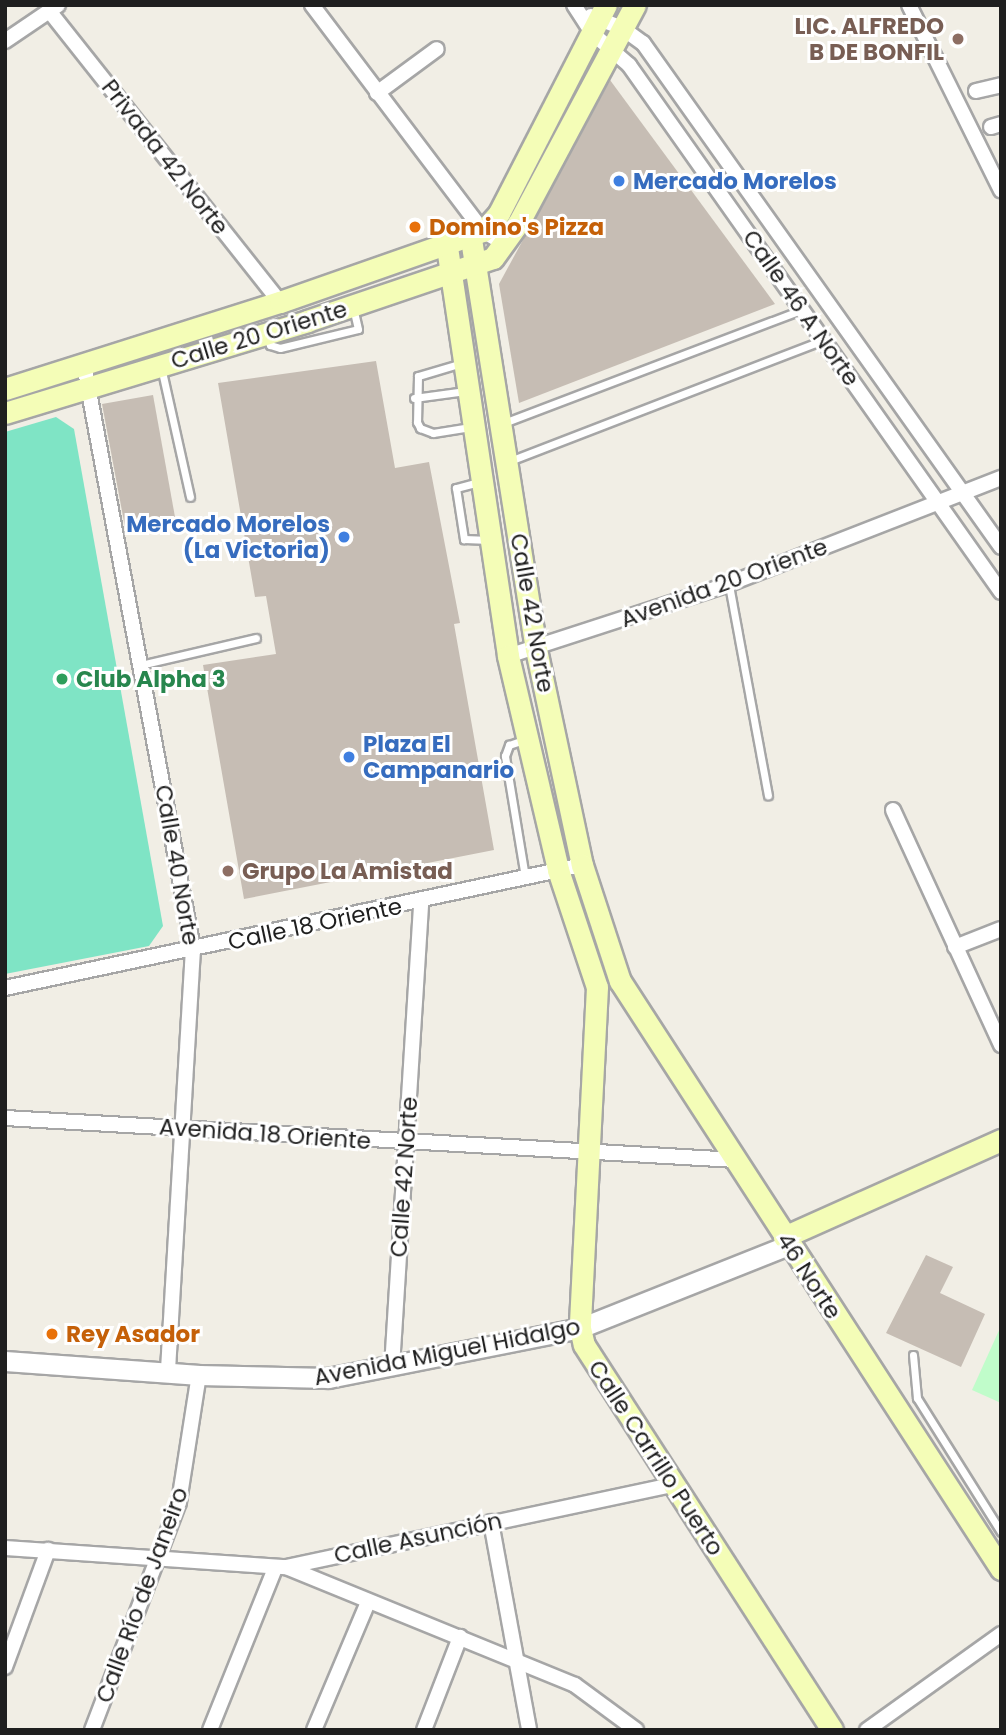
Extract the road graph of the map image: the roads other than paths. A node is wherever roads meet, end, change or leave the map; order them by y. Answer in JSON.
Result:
{"nodes":[{"id":1,"x":312,"y":5,"type":"edge"},
{"id":2,"x":635,"y":5,"type":"edge"},
{"id":3,"x":909,"y":5,"type":"edge"},
{"id":4,"x":54,"y":9,"type":"edge"},
{"id":5,"x":590,"y":15,"type":"edge"},
{"id":6,"x":622,"y":28,"type":"junction"},
{"id":7,"x":5,"y":41,"type":"edge"},
{"id":8,"x":437,"y":48,"type":"dead end"},
{"id":9,"x":611,"y":48,"type":"junction"},
{"id":10,"x":1001,"y":85,"type":"edge"},
{"id":11,"x":976,"y":91,"type":"dead end"},
{"id":12,"x":377,"y":93,"type":"junction"},
{"id":13,"x":744,"y":185,"type":"junction"},
{"id":14,"x":1001,"y":190,"type":"edge"},
{"id":15,"x":723,"y":198,"type":"junction"},
{"id":16,"x":477,"y":235,"type":"junction"},
{"id":17,"x":505,"y":244,"type":"junction"},
{"id":18,"x":447,"y":247,"type":"junction"},
{"id":19,"x":476,"y":266,"type":"junction"},
{"id":20,"x":452,"y":273,"type":"junction"},
{"id":21,"x":280,"y":302,"type":"junction"},
{"id":22,"x":802,"y":310,"type":"junction"},
{"id":23,"x":823,"y":340,"type":"junction"},
{"id":24,"x":865,"y":356,"type":"junction"},
{"id":25,"x":466,"y":362,"type":"junction"},
{"id":26,"x":84,"y":365,"type":"junction"},
{"id":27,"x":161,"y":366,"type":"junction"},
{"id":28,"x":844,"y":369,"type":"junction"},
{"id":29,"x":89,"y":387,"type":"junction"},
{"id":30,"x":5,"y":389,"type":"edge"},
{"id":31,"x":470,"y":390,"type":"junction"},
{"id":32,"x":415,"y":398,"type":"junction"},
{"id":33,"x":5,"y":413,"type":"edge"},
{"id":34,"x":501,"y":424,"type":"junction"},
{"id":35,"x":475,"y":426,"type":"junction"},
{"id":36,"x":507,"y":462,"type":"junction"},
{"id":37,"x":1001,"y":478,"type":"edge"},
{"id":38,"x":962,"y":493,"type":"junction"},
{"id":39,"x":190,"y":498,"type":"dead end"},
{"id":40,"x":937,"y":503,"type":"junction"},
{"id":41,"x":1001,"y":547,"type":"edge"},
{"id":42,"x":729,"y":584,"type":"junction"},
{"id":43,"x":1001,"y":592,"type":"edge"},
{"id":44,"x":256,"y":638,"type":"dead end"},
{"id":45,"x":536,"y":649,"type":"junction"},
{"id":46,"x":508,"y":656,"type":"junction"},
{"id":47,"x":140,"y":664,"type":"junction"},
{"id":48,"x":527,"y":738,"type":"junction"},
{"id":49,"x":768,"y":795,"type":"dead end"},
{"id":50,"x":893,"y":810,"type":"dead end"},
{"id":51,"x":582,"y":865,"type":"junction"},
{"id":52,"x":558,"y":870,"type":"junction"},
{"id":53,"x":525,"y":877,"type":"junction"},
{"id":54,"x":421,"y":902,"type":"junction"},
{"id":55,"x":1001,"y":929,"type":"edge"},
{"id":56,"x":956,"y":947,"type":"junction"},
{"id":57,"x":193,"y":949,"type":"junction"},
{"id":58,"x":620,"y":981,"type":"junction"},
{"id":59,"x":597,"y":987,"type":"junction"},
{"id":60,"x":5,"y":988,"type":"edge"},
{"id":61,"x":1001,"y":1045,"type":"edge"},
{"id":62,"x":5,"y":1118,"type":"edge"},
{"id":63,"x":184,"y":1129,"type":"junction"},
{"id":64,"x":1001,"y":1140,"type":"edge"},
{"id":65,"x":406,"y":1142,"type":"junction"},
{"id":66,"x":588,"y":1153,"type":"junction"},
{"id":67,"x":1001,"y":1153,"type":"edge"},
{"id":68,"x":736,"y":1160,"type":"junction"},
{"id":69,"x":787,"y":1241,"type":"junction"},
{"id":70,"x":580,"y":1328,"type":"junction"},
{"id":71,"x":913,"y":1355,"type":"dead end"},
{"id":72,"x":5,"y":1361,"type":"edge"},
{"id":73,"x":392,"y":1367,"type":"junction"},
{"id":74,"x":168,"y":1372,"type":"junction"},
{"id":75,"x":199,"y":1375,"type":"junction"},
{"id":76,"x":672,"y":1485,"type":"junction"},
{"id":77,"x":491,"y":1522,"type":"junction"},
{"id":78,"x":1001,"y":1532,"type":"edge"},
{"id":79,"x":5,"y":1548,"type":"edge"},
{"id":80,"x":48,"y":1550,"type":"junction"},
{"id":81,"x":161,"y":1557,"type":"junction"},
{"id":82,"x":280,"y":1568,"type":"junction"},
{"id":83,"x":1001,"y":1569,"type":"edge"},
{"id":84,"x":368,"y":1602,"type":"junction"},
{"id":85,"x":1001,"y":1634,"type":"edge"},
{"id":86,"x":460,"y":1637,"type":"junction"},
{"id":87,"x":516,"y":1658,"type":"junction"},
{"id":88,"x":5,"y":1667,"type":"edge"},
{"id":89,"x":92,"y":1730,"type":"edge"},
{"id":90,"x":210,"y":1730,"type":"edge"},
{"id":91,"x":313,"y":1730,"type":"edge"},
{"id":92,"x":425,"y":1730,"type":"edge"},
{"id":93,"x":529,"y":1730,"type":"edge"},
{"id":94,"x":636,"y":1730,"type":"edge"},
{"id":95,"x":832,"y":1730,"type":"edge"},
{"id":96,"x":867,"y":1730,"type":"edge"}],
"edges":[{"from":1,"to":12,"type":"street"},
{"from":2,"to":6,"type":"main road"},
{"from":3,"to":14,"type":"street"},
{"from":4,"to":7,"type":"street"},
{"from":4,"to":21,"type":"street","name":"Privada 42 Norte"},
{"from":5,"to":6,"type":"street","name":"Calle 46 A Norte"},
{"from":5,"to":9,"type":"street","name":"Calle 46 A Norte"},
{"from":5,"to":16,"type":"main road"},
{"from":6,"to":9,"type":"main road"},
{"from":6,"to":13,"type":"street","name":"Calle 46 A Norte"},
{"from":8,"to":12,"type":"street"},
{"from":9,"to":15,"type":"street","name":"Calle 46 A Norte"},
{"from":9,"to":17,"type":"main road"},
{"from":10,"to":11,"type":"street"},
{"from":12,"to":16,"type":"street"},
{"from":13,"to":15,"type":"street"},
{"from":13,"to":24,"type":"street","name":"Calle 46 A Norte"},
{"from":15,"to":22,"type":"street","name":"Calle 46 A Norte"},
{"from":16,"to":17,"type":"street"},
{"from":16,"to":18,"type":"main road","name":"Calle 20 Oriente"},
{"from":16,"to":19,"type":"main road","name":"Calle 42 Norte"},
{"from":17,"to":19,"type":"main road","name":"Calle 20 Oriente"},
{"from":18,"to":20,"type":"main road","name":"Calle 42 Norte"},
{"from":18,"to":21,"type":"main road","name":"Calle 20 Oriente"},
{"from":19,"to":20,"type":"main road","name":"Calle 20 Oriente"},
{"from":19,"to":34,"type":"main road","name":"Calle 42 Norte"},
{"from":20,"to":25,"type":"main road","name":"Calle 42 Norte"},
{"from":20,"to":27,"type":"main road","name":"Calle 20 Oriente"},
{"from":21,"to":26,"type":"main road","name":"Calle 20 Oriente"},
{"from":22,"to":23,"type":"street","name":"Calle 46 A Norte"},
{"from":22,"to":34,"type":"lane"},
{"from":23,"to":28,"type":"street","name":"Calle 46 A Norte"},
{"from":23,"to":36,"type":"lane"},
{"from":24,"to":28,"type":"street"},
{"from":24,"to":38,"type":"street","name":"Calle 46 A Norte"},
{"from":25,"to":31,"type":"main road","name":"Calle 42 Norte"},
{"from":25,"to":32,"type":"lane"},
{"from":26,"to":29,"type":"street","name":"Calle 40 Norte"},
{"from":26,"to":30,"type":"main road","name":"Calle 20 Oriente"},
{"from":27,"to":29,"type":"main road","name":"Calle 20 Oriente"},
{"from":27,"to":39,"type":"lane"},
{"from":28,"to":40,"type":"street","name":"Calle 46 A Norte"},
{"from":29,"to":33,"type":"main road","name":"Calle 20 Oriente"},
{"from":29,"to":47,"type":"street","name":"Calle 40 Norte"},
{"from":31,"to":32,"type":"lane"},
{"from":31,"to":35,"type":"main road","name":"Calle 42 Norte"},
{"from":32,"to":35,"type":"lane"},
{"from":34,"to":36,"type":"main road","name":"Calle 42 Norte"},
{"from":35,"to":46,"type":"main road","name":"Calle 42 Norte"},
{"from":36,"to":45,"type":"main road","name":"Calle 42 Norte"},
{"from":37,"to":38,"type":"street","name":"Avenida 20 Oriente"},
{"from":38,"to":40,"type":"street","name":"Avenida 20 Oriente"},
{"from":38,"to":41,"type":"street","name":"Calle 46 A Norte"},
{"from":40,"to":42,"type":"street","name":"Avenida 20 Oriente"},
{"from":40,"to":43,"type":"street","name":"Calle 46 A Norte"},
{"from":42,"to":45,"type":"street","name":"Avenida 20 Oriente"},
{"from":42,"to":49,"type":"lane"},
{"from":44,"to":47,"type":"lane"},
{"from":45,"to":46,"type":"street","name":"Avenida 20 Oriente"},
{"from":45,"to":51,"type":"main road","name":"Calle 42 Norte"},
{"from":46,"to":48,"type":"main road","name":"Calle 42 Norte"},
{"from":47,"to":57,"type":"street","name":"Calle 40 Norte"},
{"from":48,"to":52,"type":"main road","name":"Calle 42 Norte"},
{"from":48,"to":53,"type":"lane"},
{"from":50,"to":56,"type":"street"},
{"from":51,"to":52,"type":"street","name":"Calle 18 Oriente"},
{"from":51,"to":58,"type":"main road","name":"Calle 42 Norte"},
{"from":52,"to":53,"type":"street","name":"Calle 18 Oriente"},
{"from":52,"to":59,"type":"main road","name":"Calle 42 Norte"},
{"from":53,"to":54,"type":"street","name":"Calle 18 Oriente"},
{"from":54,"to":57,"type":"street","name":"Calle 18 Oriente"},
{"from":54,"to":65,"type":"street","name":"Calle 42 Norte"},
{"from":55,"to":56,"type":"street"},
{"from":56,"to":61,"type":"street"},
{"from":57,"to":60,"type":"street","name":"Calle 18 Oriente"},
{"from":57,"to":63,"type":"street","name":"Calle 40 Norte"},
{"from":58,"to":59,"type":"main road"},
{"from":58,"to":68,"type":"main road","name":"46 Norte"},
{"from":59,"to":66,"type":"main road","name":"Calle Carrillo Puerto"},
{"from":62,"to":63,"type":"street","name":"Avenida 18 Oriente"},
{"from":63,"to":65,"type":"street","name":"Avenida 18 Oriente"},
{"from":63,"to":74,"type":"street","name":"Calle 40 Norte"},
{"from":64,"to":69,"type":"main road"},
{"from":65,"to":66,"type":"street","name":"Avenida 18 Oriente"},
{"from":65,"to":73,"type":"street","name":"Calle 42 Norte"},
{"from":66,"to":68,"type":"street","name":"Avenida 18 Oriente"},
{"from":66,"to":70,"type":"main road","name":"Calle Carrillo Puerto"},
{"from":67,"to":69,"type":"main road"},
{"from":68,"to":69,"type":"main road","name":"46 Norte"},
{"from":69,"to":70,"type":"street","name":"Avenida Miguel Hidalgo"},
{"from":69,"to":83,"type":"main road","name":"46 Norte"},
{"from":70,"to":73,"type":"street","name":"Avenida Miguel Hidalgo"},
{"from":70,"to":76,"type":"main road","name":"Calle Carrillo Puerto"},
{"from":71,"to":78,"type":"lane"},
{"from":72,"to":74,"type":"street","name":"Avenida Miguel Hidalgo"},
{"from":73,"to":75,"type":"street","name":"Avenida Miguel Hidalgo"},
{"from":74,"to":75,"type":"street","name":"Avenida Miguel Hidalgo"},
{"from":75,"to":81,"type":"street","name":"Calle Río de Janeiro"},
{"from":76,"to":77,"type":"street","name":"Calle Asunción"},
{"from":76,"to":95,"type":"main road","name":"Calle Carrillo Puerto"},
{"from":77,"to":82,"type":"street","name":"Calle Asunción"},
{"from":77,"to":87,"type":"street"},
{"from":79,"to":80,"type":"street","name":"Calle Asunción"},
{"from":80,"to":81,"type":"street","name":"Calle Asunción"},
{"from":80,"to":88,"type":"street"},
{"from":81,"to":82,"type":"street","name":"Calle Asunción"},
{"from":81,"to":89,"type":"street","name":"Calle Río de Janeiro"},
{"from":82,"to":84,"type":"street"},
{"from":82,"to":90,"type":"street"},
{"from":84,"to":86,"type":"street"},
{"from":84,"to":91,"type":"street"},
{"from":85,"to":96,"type":"street"},
{"from":86,"to":87,"type":"street"},
{"from":86,"to":92,"type":"street"},
{"from":87,"to":93,"type":"street"},
{"from":87,"to":94,"type":"street"}]}
